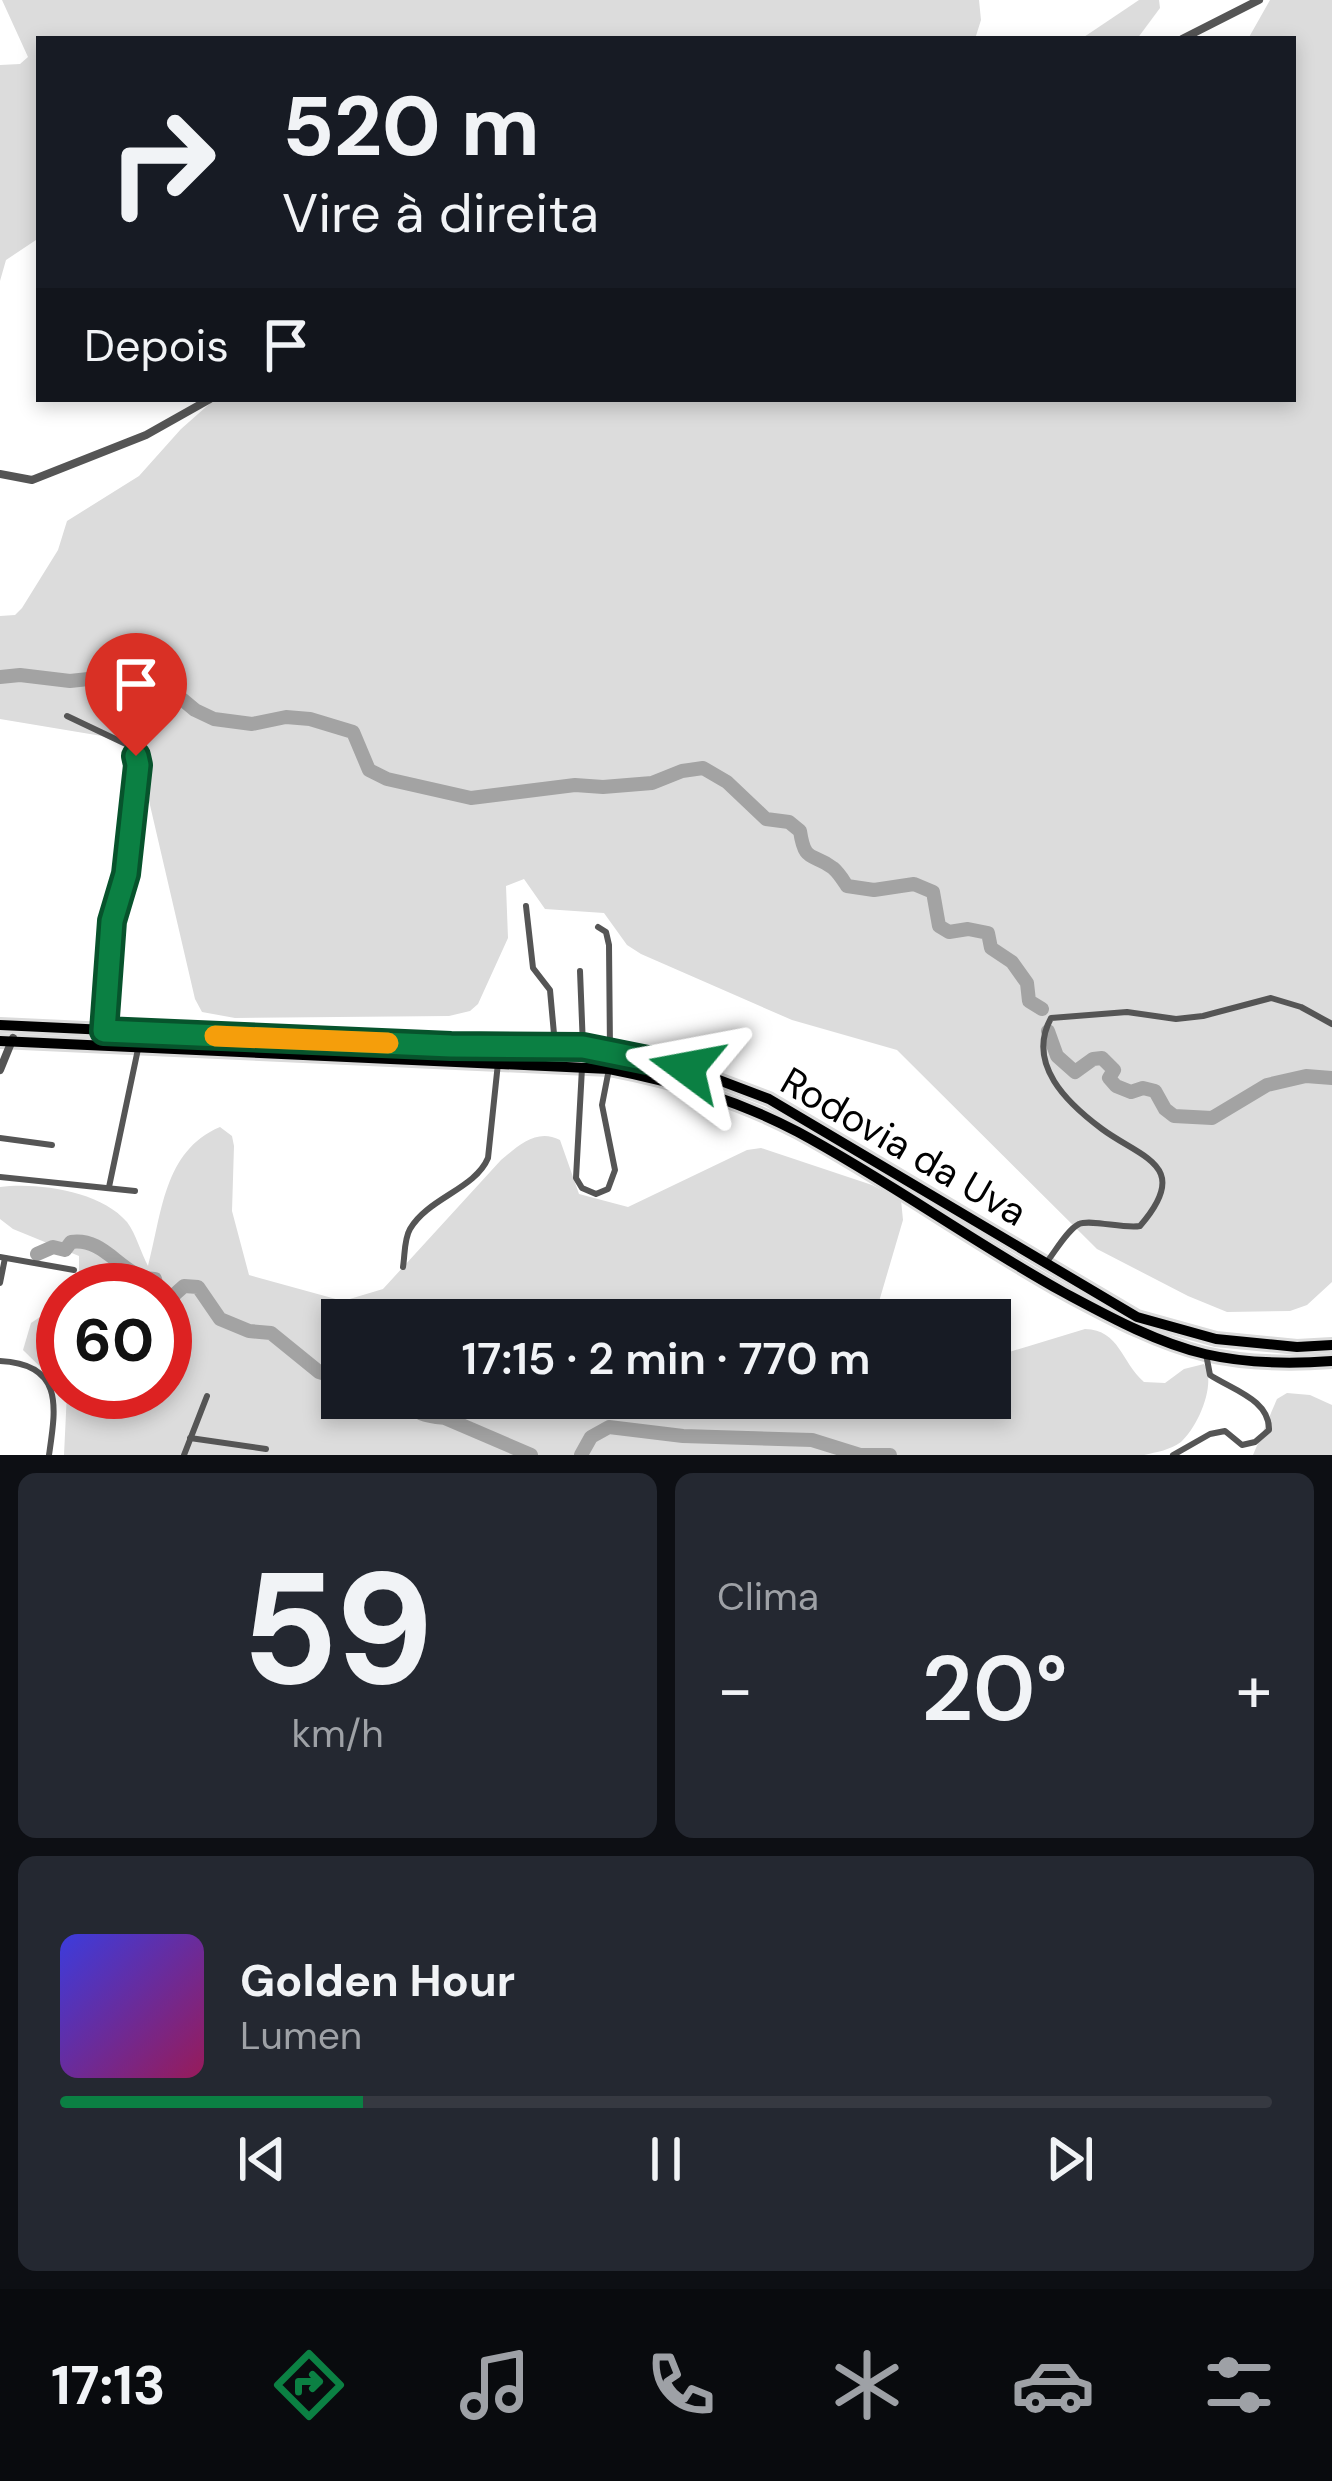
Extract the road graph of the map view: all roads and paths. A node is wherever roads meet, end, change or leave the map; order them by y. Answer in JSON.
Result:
{"nodes":[{"id":1,"x":1259,"y":0,"type":"edge"},
{"id":2,"x":1188,"y":36,"type":"edge"},
{"id":3,"x":191,"y":402,"type":"edge"},
{"id":4,"x":205,"y":402,"type":"edge"},
{"id":5,"x":196,"y":407,"type":"junction"},
{"id":6,"x":0,"y":474,"type":"edge"},
{"id":7,"x":67,"y":716,"type":"dead end"},
{"id":8,"x":526,"y":906,"type":"dead end"},
{"id":9,"x":598,"y":927,"type":"dead end"},
{"id":10,"x":580,"y":971,"type":"dead end"},
{"id":11,"x":1332,"y":1024,"type":"edge"},
{"id":12,"x":0,"y":1025,"type":"edge"},
{"id":13,"x":16,"y":1027,"type":"junction"},
{"id":14,"x":104,"y":1031,"type":"junction"},
{"id":15,"x":6,"y":1041,"type":"edge"},
{"id":16,"x":555,"y":1045,"type":"junction"},
{"id":17,"x":139,"y":1047,"type":"junction"},
{"id":18,"x":583,"y":1047,"type":"junction"},
{"id":19,"x":610,"y":1050,"type":"junction"},
{"id":20,"x":498,"y":1063,"type":"junction"},
{"id":21,"x":582,"y":1068,"type":"junction"},
{"id":22,"x":609,"y":1069,"type":"junction"},
{"id":23,"x":0,"y":1070,"type":"edge"},
{"id":24,"x":0,"y":1138,"type":"edge"},
{"id":25,"x":52,"y":1145,"type":"dead end"},
{"id":26,"x":0,"y":1178,"type":"edge"},
{"id":27,"x":109,"y":1186,"type":"junction"},
{"id":28,"x":135,"y":1191,"type":"dead end"},
{"id":29,"x":3,"y":1257,"type":"edge"},
{"id":30,"x":36,"y":1263,"type":"edge"},
{"id":31,"x":1045,"y":1264,"type":"junction"},
{"id":32,"x":403,"y":1267,"type":"dead end"},
{"id":33,"x":0,"y":1283,"type":"edge"},
{"id":34,"x":1332,"y":1345,"type":"edge"},
{"id":35,"x":1206,"y":1354,"type":"junction"},
{"id":36,"x":0,"y":1361,"type":"edge"},
{"id":37,"x":1332,"y":1361,"type":"edge"},
{"id":38,"x":207,"y":1396,"type":"dead end"},
{"id":39,"x":190,"y":1438,"type":"junction"},
{"id":40,"x":266,"y":1449,"type":"dead end"},
{"id":41,"x":49,"y":1455,"type":"edge"},
{"id":42,"x":184,"y":1455,"type":"edge"},
{"id":43,"x":1173,"y":1455,"type":"edge"}],
"edges":[{"from":1,"to":2,"type":"street"},
{"from":3,"to":5,"type":"street"},
{"from":4,"to":5,"type":"street"},
{"from":5,"to":6,"type":"street"},
{"from":7,"to":14,"type":"street"},
{"from":8,"to":16,"type":"street"},
{"from":9,"to":19,"type":"street"},
{"from":10,"to":18,"type":"street"},
{"from":11,"to":31,"type":"street"},
{"from":12,"to":13,"type":"main road","name":"Rodovia da Uva"},
{"from":13,"to":14,"type":"main road","name":"Rodovia da Uva"},
{"from":13,"to":15,"type":"street"},
{"from":14,"to":16,"type":"main road","name":"Rodovia da Uva"},
{"from":15,"to":17,"type":"main road","name":"Rodovia da Uva"},
{"from":15,"to":23,"type":"street"},
{"from":16,"to":18,"type":"main road","name":"Rodovia da Uva"},
{"from":17,"to":20,"type":"main road","name":"Rodovia da Uva"},
{"from":17,"to":27,"type":"street"},
{"from":18,"to":19,"type":"main road","name":"Rodovia da Uva"},
{"from":19,"to":31,"type":"main road","name":"Rodovia da Uva"},
{"from":20,"to":21,"type":"main road","name":"Rodovia da Uva"},
{"from":20,"to":32,"type":"street"},
{"from":21,"to":22,"type":"main road","name":"Rodovia da Uva"},
{"from":21,"to":22,"type":"street"},
{"from":22,"to":35,"type":"main road","name":"Rodovia da Uva"},
{"from":24,"to":25,"type":"street"},
{"from":26,"to":27,"type":"street"},
{"from":27,"to":28,"type":"street"},
{"from":29,"to":30,"type":"street"},
{"from":29,"to":33,"type":"street"},
{"from":31,"to":34,"type":"main road","name":"Rodovia da Uva"},
{"from":35,"to":37,"type":"main road","name":"Rodovia da Uva"},
{"from":35,"to":43,"type":"street"},
{"from":36,"to":41,"type":"street"},
{"from":38,"to":39,"type":"street"},
{"from":39,"to":40,"type":"street"},
{"from":39,"to":42,"type":"street"}]}
